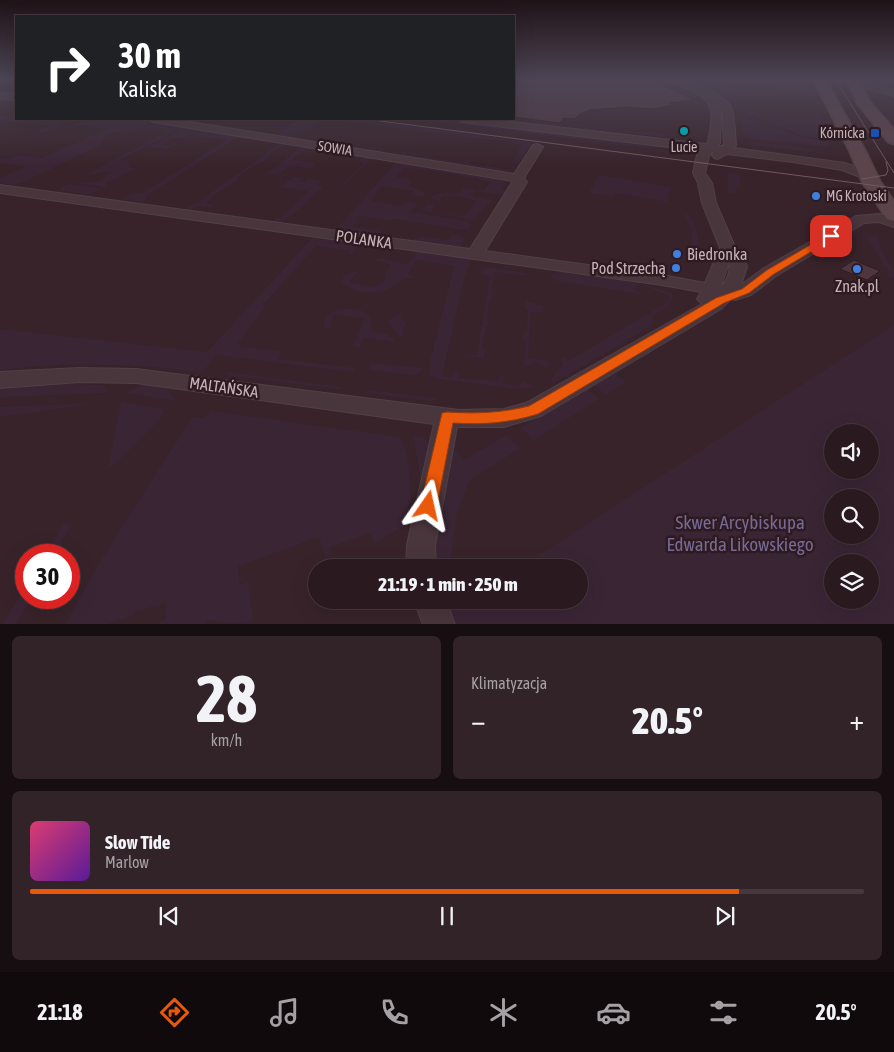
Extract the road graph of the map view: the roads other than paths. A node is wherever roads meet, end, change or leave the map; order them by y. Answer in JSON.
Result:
{"nodes":[{"id":1,"x":717,"y":108,"type":"edge"},
{"id":2,"x":726,"y":108,"type":"edge"},
{"id":3,"x":834,"y":108,"type":"edge"},
{"id":4,"x":868,"y":108,"type":"edge"},
{"id":5,"x":159,"y":120,"type":"edge"},
{"id":6,"x":471,"y":120,"type":"edge"},
{"id":7,"x":894,"y":138,"type":"edge"},
{"id":8,"x":537,"y":147,"type":"dead end"},
{"id":9,"x":710,"y":148,"type":"junction"},
{"id":10,"x":726,"y":150,"type":"junction"},
{"id":11,"x":858,"y":153,"type":"junction"},
{"id":12,"x":793,"y":158,"type":"junction"},
{"id":13,"x":868,"y":176,"type":"junction"},
{"id":14,"x":518,"y":178,"type":"junction"},
{"id":15,"x":705,"y":183,"type":"junction"},
{"id":16,"x":0,"y":189,"type":"edge"},
{"id":17,"x":894,"y":215,"type":"edge"},
{"id":18,"x":894,"y":223,"type":"edge"},
{"id":19,"x":728,"y":248,"type":"joint"},
{"id":20,"x":474,"y":254,"type":"junction"},
{"id":21,"x":726,"y":293,"type":"junction"},
{"id":22,"x":0,"y":380,"type":"edge"},
{"id":23,"x":447,"y":417,"type":"junction"},
{"id":24,"x":421,"y":559,"type":"edge"},
{"id":25,"x":433,"y":609,"type":"edge"},
{"id":26,"x":439,"y":624,"type":"edge"}],
"edges":[{"from":1,"to":9,"type":"street"},
{"from":2,"to":10,"type":"street"},
{"from":3,"to":11,"type":"main road"},
{"from":4,"to":7,"type":"main road"},
{"from":5,"to":14,"type":"street","name":"SOWIA"},
{"from":6,"to":9,"type":"street"},
{"from":8,"to":14,"type":"street"},
{"from":9,"to":10,"type":"street"},
{"from":9,"to":15,"type":"street"},
{"from":10,"to":12,"type":"street"},
{"from":10,"to":15,"type":"street"},
{"from":11,"to":12,"type":"street"},
{"from":11,"to":13,"type":"main road"},
{"from":12,"to":13,"type":"street"},
{"from":13,"to":17,"type":"main road"},
{"from":14,"to":20,"type":"street"},
{"from":15,"to":19,"type":"street"},
{"from":16,"to":20,"type":"street","name":"POLANKA"},
{"from":18,"to":21,"type":"street","name":"MALTAŃSKA"},
{"from":19,"to":21,"type":"street"},
{"from":20,"to":21,"type":"street","name":"POLANKA"},
{"from":21,"to":23,"type":"street","name":"MALTAŃSKA"},
{"from":22,"to":23,"type":"street","name":"MALTAŃSKA"},
{"from":23,"to":24,"type":"street"},
{"from":25,"to":26,"type":"street"}]}
